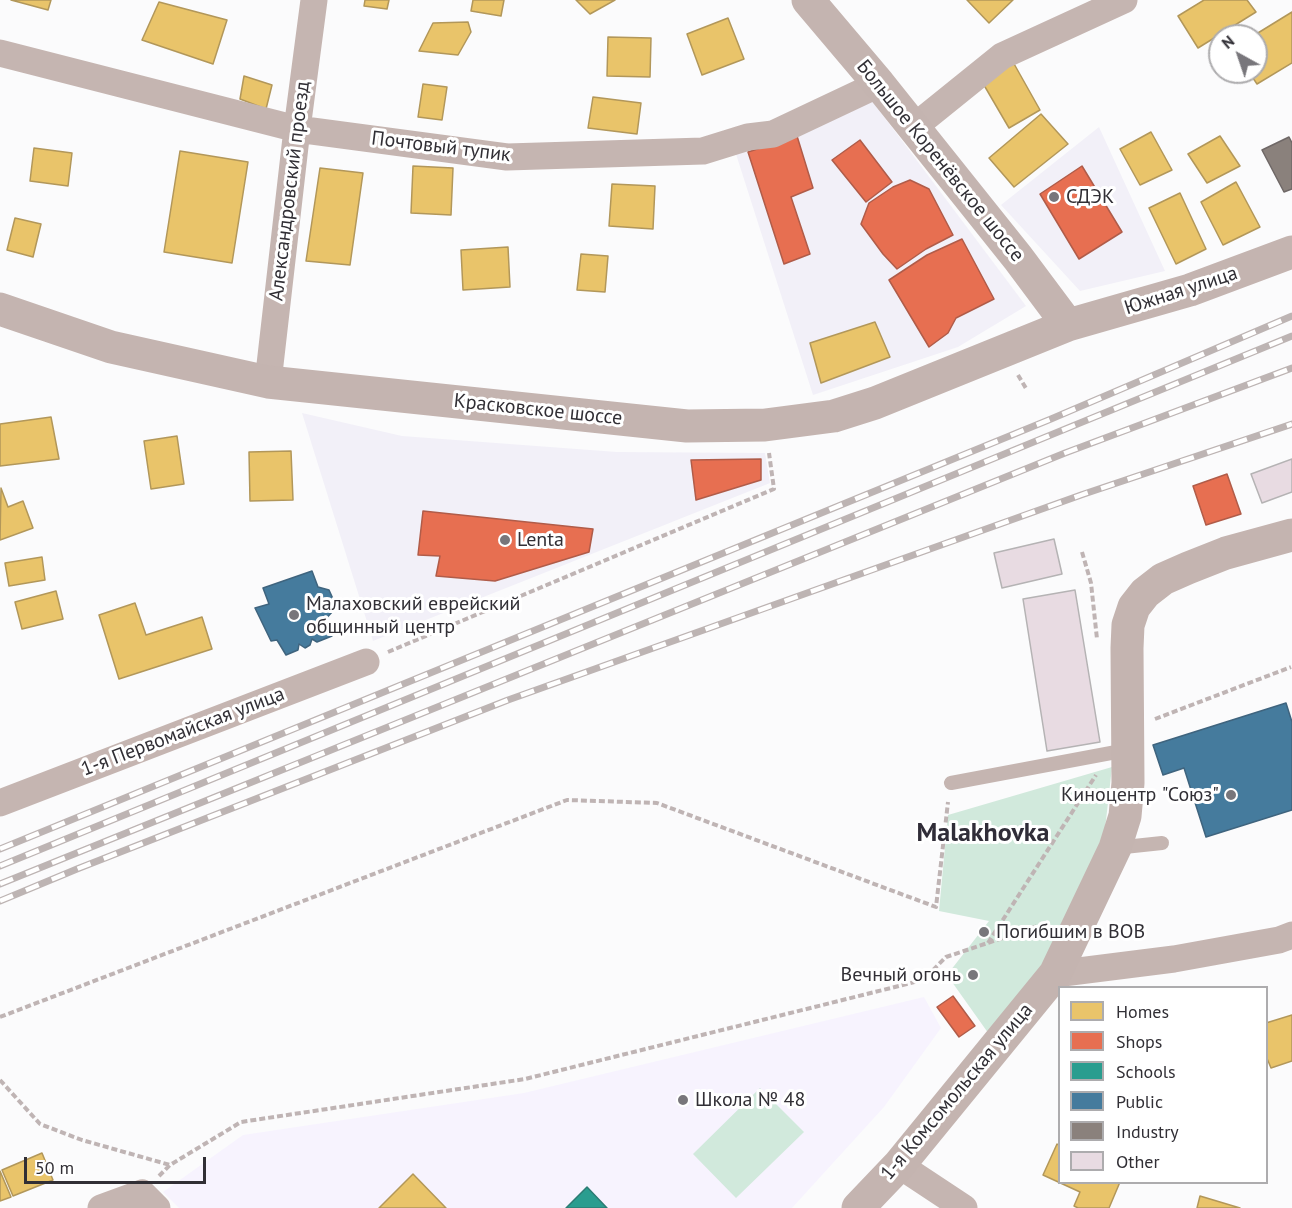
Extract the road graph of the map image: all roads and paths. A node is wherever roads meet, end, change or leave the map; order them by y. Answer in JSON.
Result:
{"nodes":[{"id":1,"x":314,"y":0,"type":"edge"},
{"id":2,"x":1124,"y":0,"type":"edge"},
{"id":3,"x":813,"y":2,"type":"edge"},
{"id":4,"x":0,"y":53,"type":"edge"},
{"id":5,"x":879,"y":84,"type":"junction"},
{"id":6,"x":914,"y":127,"type":"junction"},
{"id":7,"x":297,"y":129,"type":"junction"},
{"id":8,"x":1292,"y":252,"type":"edge"},
{"id":9,"x":0,"y":309,"type":"edge"},
{"id":10,"x":1068,"y":325,"type":"junction"},
{"id":11,"x":1016,"y":371,"type":"dead end"},
{"id":12,"x":268,"y":382,"type":"junction"},
{"id":13,"x":1027,"y":390,"type":"dead end"},
{"id":14,"x":765,"y":425,"type":"junction"},
{"id":15,"x":1287,"y":534,"type":"edge"},
{"id":16,"x":1082,"y":552,"type":"dead end"},
{"id":17,"x":1097,"y":642,"type":"dead end"},
{"id":18,"x":366,"y":662,"type":"joint"},
{"id":19,"x":1118,"y":752,"type":"junction"},
{"id":20,"x":951,"y":783,"type":"joint"},
{"id":21,"x":0,"y":803,"type":"edge"},
{"id":22,"x":1162,"y":843,"type":"dead end"},
{"id":23,"x":1115,"y":848,"type":"junction"},
{"id":24,"x":1051,"y":922,"type":"dead end"},
{"id":25,"x":1292,"y":935,"type":"edge"},
{"id":26,"x":987,"y":944,"type":"junction"},
{"id":27,"x":1055,"y":974,"type":"junction"},
{"id":28,"x":0,"y":1017,"type":"edge"},
{"id":29,"x":0,"y":1080,"type":"edge"},
{"id":30,"x":170,"y":1165,"type":"junction"},
{"id":31,"x":898,"y":1165,"type":"junction"},
{"id":32,"x":149,"y":1201,"type":"edge"},
{"id":33,"x":101,"y":1208,"type":"edge"},
{"id":34,"x":858,"y":1208,"type":"edge"},
{"id":35,"x":964,"y":1208,"type":"edge"}],
"edges":[{"from":1,"to":7,"type":"street","name":"Александровский проезд"},
{"from":2,"to":6,"type":"street"},
{"from":3,"to":5,"type":"main road","name":"Большое Коренёвское шоссе"},
{"from":4,"to":7,"type":"street","name":"Почтовый тупик"},
{"from":5,"to":6,"type":"main road","name":"Большое Коренёвское шоссе"},
{"from":5,"to":7,"type":"street","name":"Почтовый тупик"},
{"from":6,"to":10,"type":"main road","name":"Большое Коренёвское шоссе"},
{"from":7,"to":12,"type":"street","name":"Александровский проезд"},
{"from":8,"to":10,"type":"main road","name":"Южная улица"},
{"from":9,"to":12,"type":"main road","name":"Красковское шоссе"},
{"from":10,"to":14,"type":"main road","name":"Красковское шоссе"},
{"from":11,"to":13,"type":"path"},
{"from":12,"to":14,"type":"main road","name":"Красковское шоссе"},
{"from":14,"to":18,"type":"path"},
{"from":15,"to":19,"type":"main road","name":"1-я Комсомольская улица"},
{"from":16,"to":17,"type":"path"},
{"from":18,"to":21,"type":"street","name":"1-я Первомайская улица"},
{"from":19,"to":20,"type":"lane"},
{"from":19,"to":23,"type":"main road","name":"1-я Комсомольская улица"},
{"from":19,"to":26,"type":"path"},
{"from":20,"to":28,"type":"path"},
{"from":22,"to":23,"type":"lane"},
{"from":23,"to":27,"type":"main road","name":"1-я Комсомольская улица"},
{"from":24,"to":26,"type":"path"},
{"from":25,"to":27,"type":"street"},
{"from":26,"to":30,"type":"path"},
{"from":27,"to":31,"type":"main road","name":"1-я Комсомольская улица"},
{"from":29,"to":30,"type":"path"},
{"from":30,"to":32,"type":"path"},
{"from":31,"to":34,"type":"main road","name":"1-я Комсомольская улица"},
{"from":31,"to":35,"type":"street"},
{"from":32,"to":33,"type":"street"}]}
